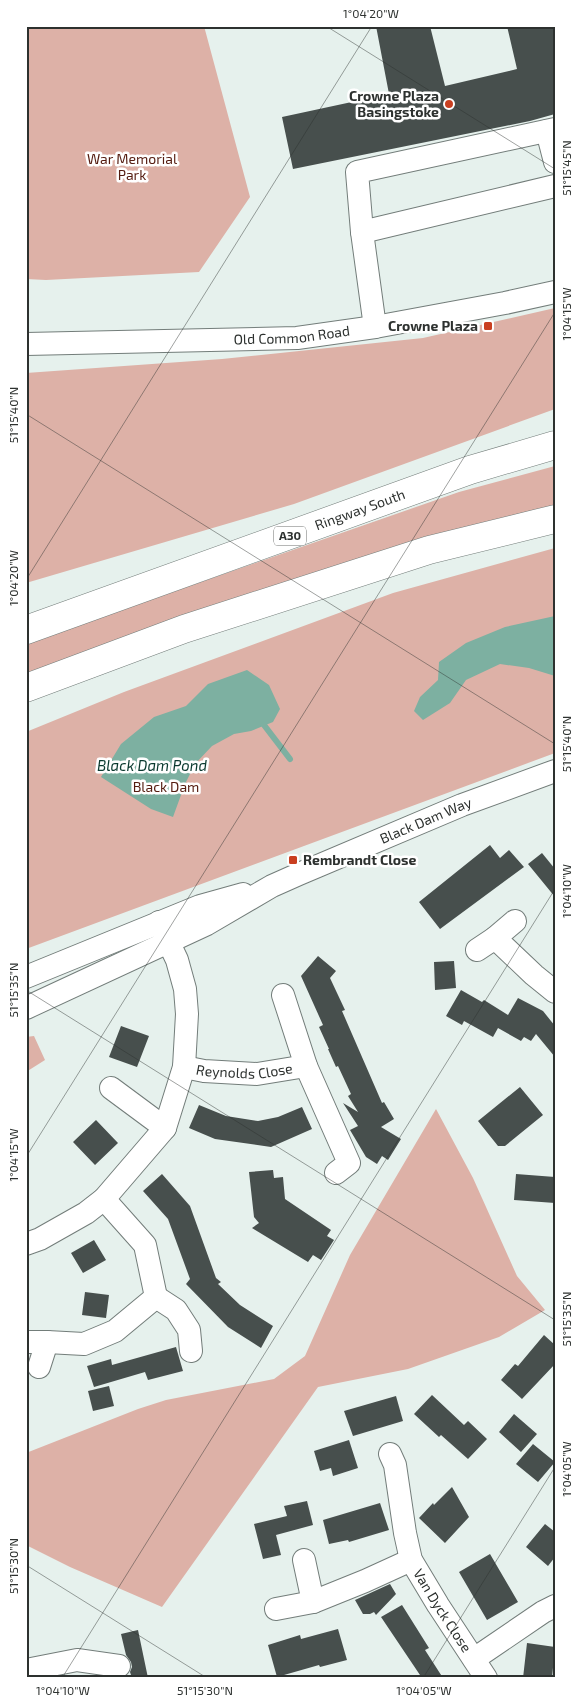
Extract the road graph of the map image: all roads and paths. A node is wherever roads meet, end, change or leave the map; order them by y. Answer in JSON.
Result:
{"nodes":[{"id":1,"x":551,"y":130,"type":"edge"},
{"id":2,"x":555,"y":162,"type":"edge"},
{"id":3,"x":555,"y":186,"type":"edge"},
{"id":4,"x":362,"y":232,"type":"junction"},
{"id":5,"x":555,"y":292,"type":"edge"},
{"id":6,"x":375,"y":327,"type":"junction"},
{"id":7,"x":26,"y":344,"type":"edge"},
{"id":8,"x":555,"y":445,"type":"edge"},
{"id":9,"x":555,"y":519,"type":"edge"},
{"id":10,"x":200,"y":569,"type":"junction"},
{"id":11,"x":26,"y":612,"type":"edge"},
{"id":12,"x":184,"y":629,"type":"junction"},
{"id":13,"x":26,"y":630,"type":"edge"},
{"id":14,"x":26,"y":688,"type":"edge"},
{"id":15,"x":26,"y":701,"type":"edge"},
{"id":16,"x":555,"y":771,"type":"edge"},
{"id":17,"x":515,"y":921,"type":"dead end"},
{"id":18,"x":163,"y":932,"type":"junction"},
{"id":19,"x":26,"y":977,"type":"edge"},
{"id":20,"x":555,"y":992,"type":"edge"},
{"id":21,"x":283,"y":995,"type":"dead end"},
{"id":22,"x":26,"y":1008,"type":"edge"},
{"id":23,"x":306,"y":1066,"type":"junction"},
{"id":24,"x":184,"y":1067,"type":"junction"},
{"id":25,"x":111,"y":1088,"type":"dead end"},
{"id":26,"x":165,"y":1128,"type":"junction"},
{"id":27,"x":336,"y":1173,"type":"dead end"},
{"id":28,"x":104,"y":1199,"type":"junction"},
{"id":29,"x":26,"y":1244,"type":"edge"},
{"id":30,"x":156,"y":1297,"type":"junction"},
{"id":31,"x":36,"y":1342,"type":"edge"},
{"id":32,"x":191,"y":1351,"type":"dead end"},
{"id":33,"x":39,"y":1367,"type":"dead end"},
{"id":34,"x":397,"y":1460,"type":"dead end"},
{"id":35,"x":304,"y":1560,"type":"dead end"},
{"id":36,"x":411,"y":1560,"type":"junction"},
{"id":37,"x":313,"y":1602,"type":"junction"},
{"id":38,"x":555,"y":1606,"type":"edge"},
{"id":39,"x":276,"y":1609,"type":"dead end"},
{"id":40,"x":474,"y":1659,"type":"junction"},
{"id":41,"x":119,"y":1666,"type":"dead end"},
{"id":42,"x":26,"y":1670,"type":"edge"},
{"id":43,"x":486,"y":1678,"type":"edge"}],
"edges":[{"from":1,"to":2,"type":"street"},
{"from":1,"to":4,"type":"street"},
{"from":3,"to":4,"type":"street"},
{"from":4,"to":6,"type":"street"},
{"from":5,"to":6,"type":"street","name":"Old Common Road"},
{"from":6,"to":7,"type":"street","name":"Old Common Road"},
{"from":8,"to":10,"type":"main road","name":"Ringway South","number":"A30"},
{"from":9,"to":12,"type":"main road"},
{"from":10,"to":11,"type":"main road"},
{"from":10,"to":13,"type":"main road","name":"Ringway South","number":"A30"},
{"from":12,"to":14,"type":"main road"},
{"from":12,"to":15,"type":"main road"},
{"from":16,"to":18,"type":"street","name":"Black Dam Way"},
{"from":17,"to":20,"type":"street"},
{"from":18,"to":19,"type":"street","name":"Black Dam Way"},
{"from":18,"to":22,"type":"street","name":"Black Dam Way"},
{"from":18,"to":24,"type":"street"},
{"from":21,"to":23,"type":"street","name":"Reynolds Close"},
{"from":23,"to":24,"type":"street","name":"Reynolds Close"},
{"from":23,"to":27,"type":"street","name":"Reynolds Close"},
{"from":24,"to":26,"type":"street"},
{"from":25,"to":26,"type":"street"},
{"from":26,"to":28,"type":"street"},
{"from":28,"to":29,"type":"street"},
{"from":28,"to":30,"type":"street"},
{"from":30,"to":31,"type":"street"},
{"from":30,"to":32,"type":"street"},
{"from":31,"to":33,"type":"street"},
{"from":34,"to":36,"type":"street","name":"Van Dyck Close"},
{"from":35,"to":37,"type":"street"},
{"from":36,"to":37,"type":"street","name":"Van Dyck Close"},
{"from":36,"to":40,"type":"street","name":"Van Dyck Close"},
{"from":37,"to":39,"type":"street","name":"Van Dyck Close"},
{"from":38,"to":40,"type":"street","name":"Van Dyck Close"},
{"from":40,"to":43,"type":"street","name":"Van Dyck Close"},
{"from":41,"to":42,"type":"street"}]}
